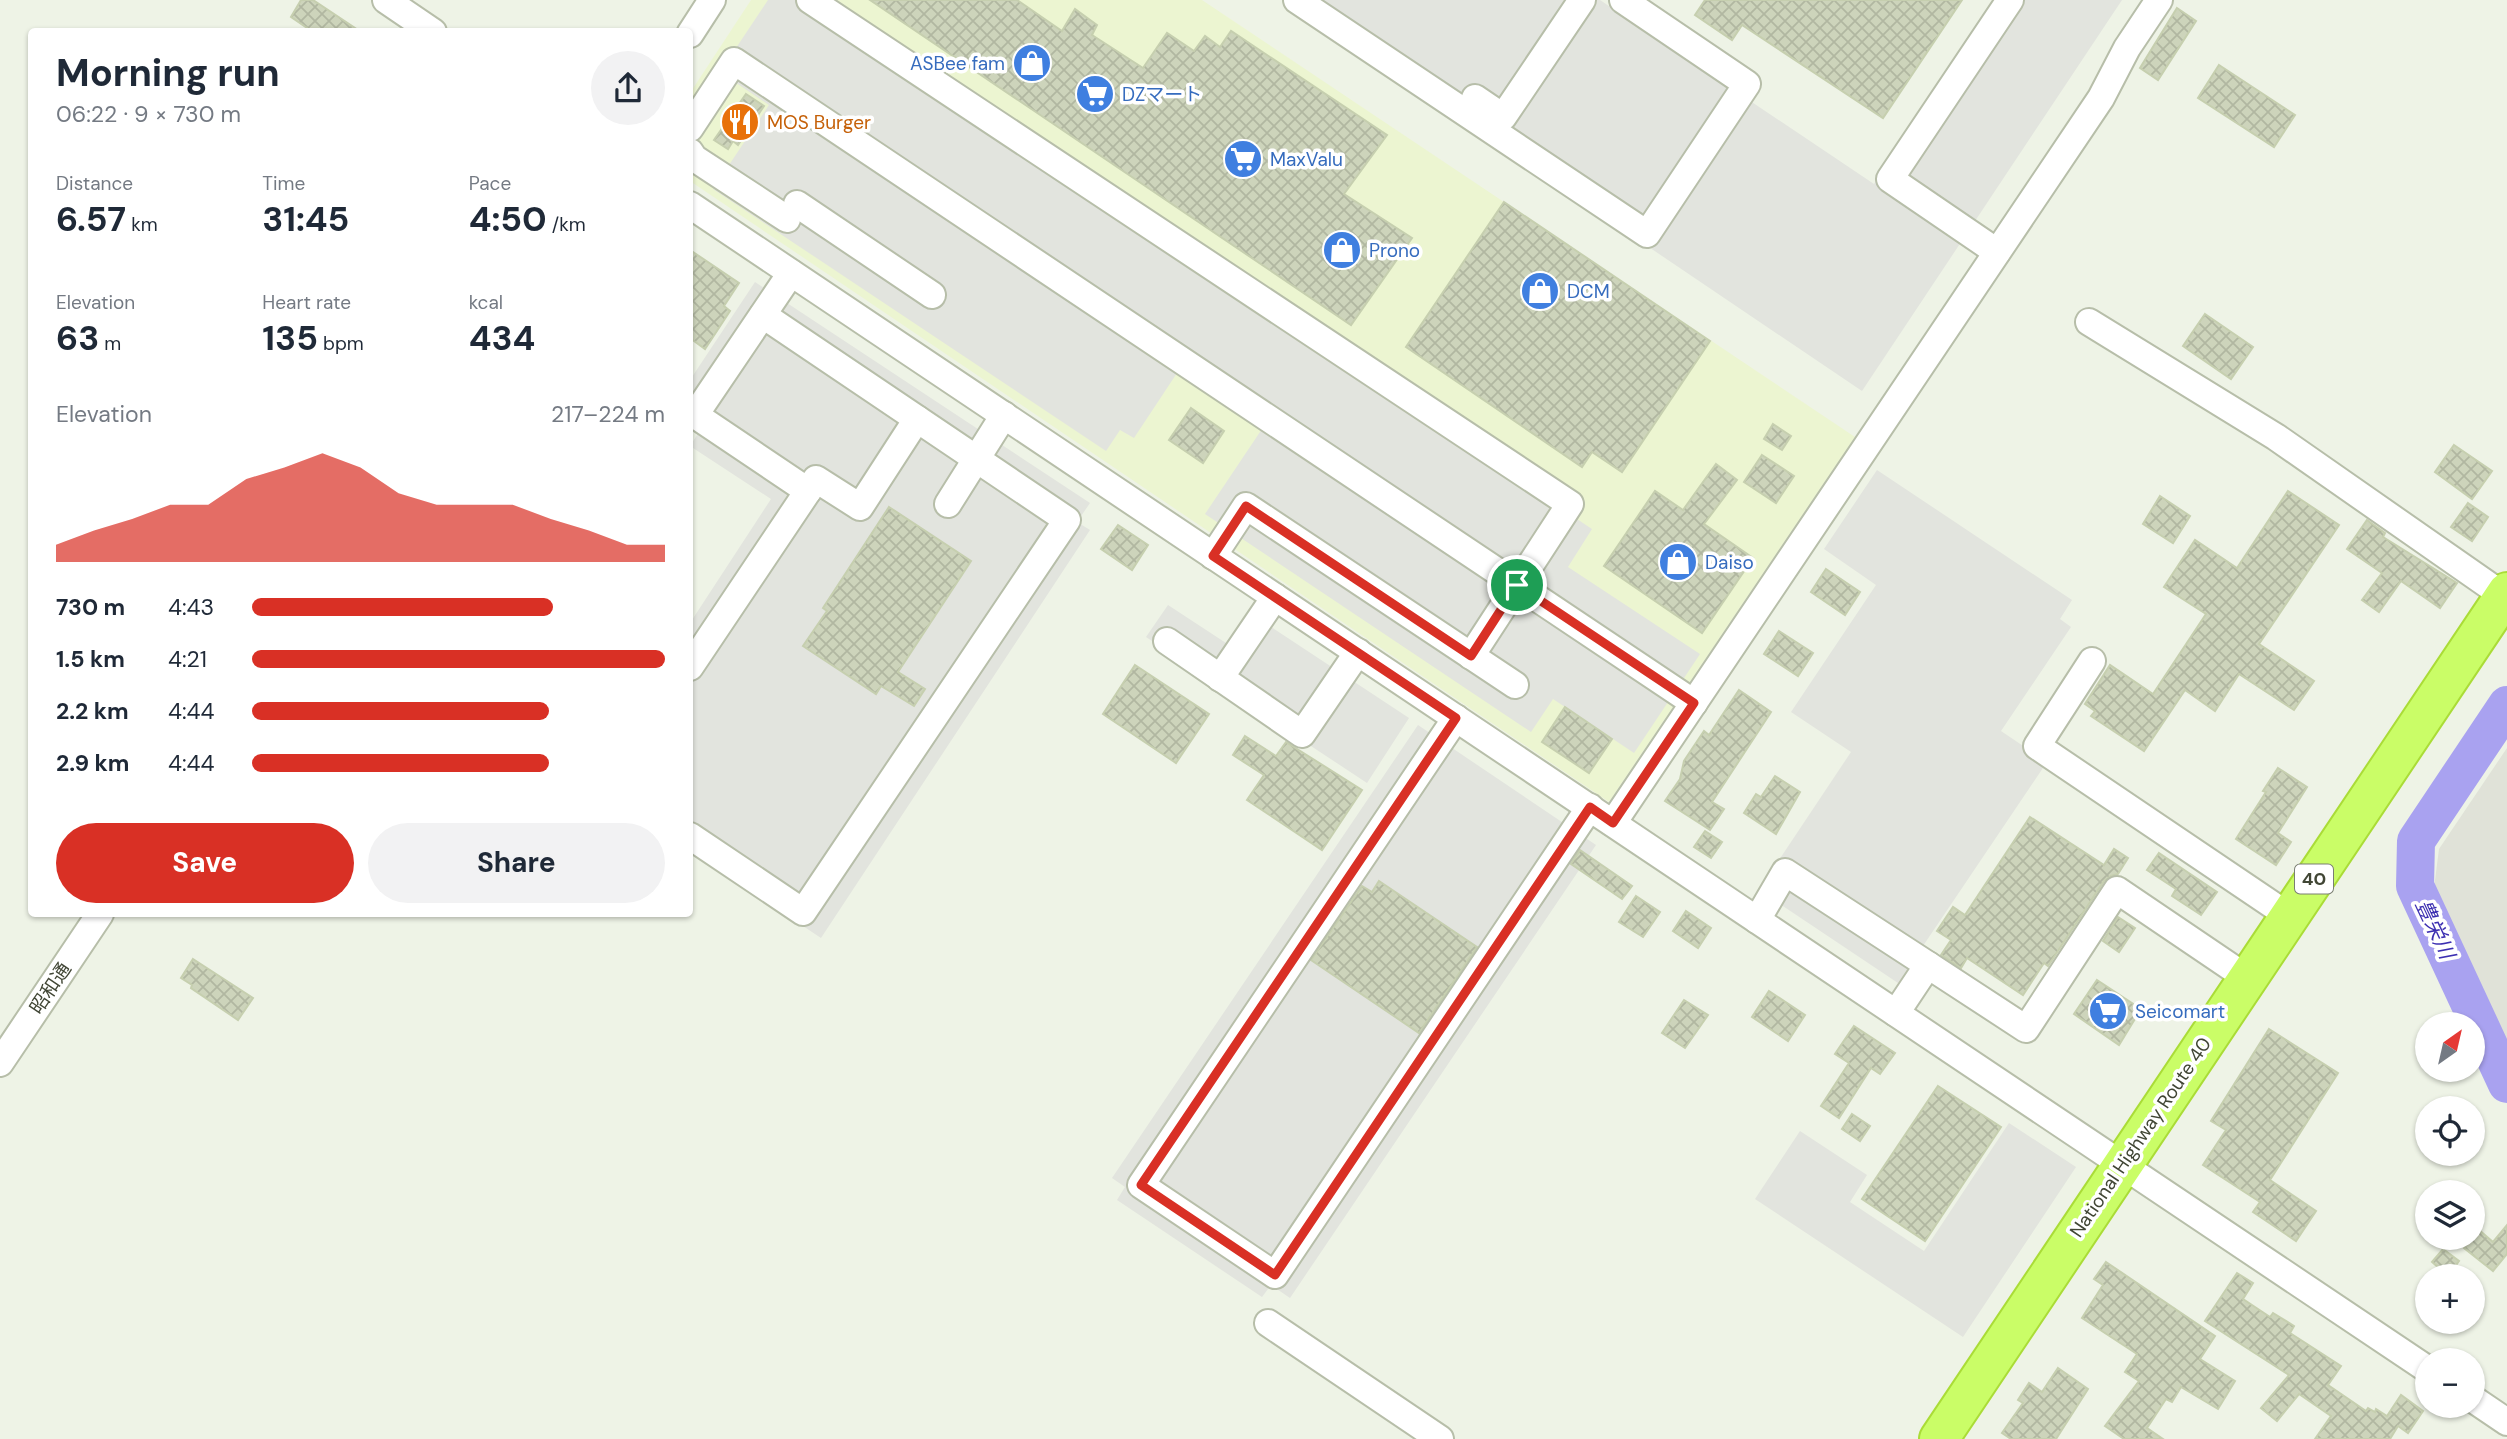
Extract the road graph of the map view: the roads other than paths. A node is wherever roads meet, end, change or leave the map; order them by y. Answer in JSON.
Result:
{"nodes":[{"id":1,"x":386,"y":0,"type":"edge"},
{"id":2,"x":712,"y":0,"type":"edge"},
{"id":3,"x":810,"y":0,"type":"edge"},
{"id":4,"x":1297,"y":0,"type":"edge"},
{"id":5,"x":1328,"y":0,"type":"edge"},
{"id":6,"x":1581,"y":0,"type":"edge"},
{"id":7,"x":1623,"y":0,"type":"edge"},
{"id":8,"x":2010,"y":0,"type":"edge"},
{"id":9,"x":2159,"y":0,"type":"edge"},
{"id":10,"x":424,"y":17,"type":"edge"},
{"id":11,"x":693,"y":29,"type":"edge"},
{"id":12,"x":693,"y":123,"type":"edge"},
{"id":13,"x":693,"y":156,"type":"edge"},
{"id":14,"x":693,"y":207,"type":"edge"},
{"id":15,"x":1997,"y":252,"type":"junction"},
{"id":16,"x":791,"y":273,"type":"junction"},
{"id":17,"x":932,"y":295,"type":"dead end"},
{"id":18,"x":763,"y":315,"type":"junction"},
{"id":19,"x":2089,"y":322,"type":"dead end"},
{"id":20,"x":1004,"y":415,"type":"junction"},
{"id":21,"x":917,"y":419,"type":"junction"},
{"id":22,"x":976,"y":458,"type":"junction"},
{"id":23,"x":808,"y":491,"type":"junction"},
{"id":24,"x":947,"y":504,"type":"dead end"},
{"id":25,"x":1213,"y":556,"type":"junction"},
{"id":26,"x":1517,"y":585,"type":"junction"},
{"id":27,"x":2506,"y":594,"type":"edge"},
{"id":28,"x":1275,"y":597,"type":"junction"},
{"id":29,"x":1167,"y":641,"type":"dead end"},
{"id":30,"x":1358,"y":652,"type":"junction"},
{"id":31,"x":1471,"y":656,"type":"junction"},
{"id":32,"x":2092,"y":661,"type":"dead end"},
{"id":33,"x":693,"y":663,"type":"edge"},
{"id":34,"x":1220,"y":678,"type":"junction"},
{"id":35,"x":1515,"y":685,"type":"dead end"},
{"id":36,"x":1694,"y":703,"type":"junction"},
{"id":37,"x":1456,"y":718,"type":"junction"},
{"id":38,"x":1590,"y":807,"type":"junction"},
{"id":39,"x":1613,"y":823,"type":"junction"},
{"id":40,"x":693,"y":838,"type":"edge"},
{"id":41,"x":2289,"y":916,"type":"junction"},
{"id":42,"x":98,"y":917,"type":"edge"},
{"id":43,"x":1757,"y":920,"type":"junction"},
{"id":44,"x":1928,"y":965,"type":"junction"},
{"id":45,"x":2247,"y":978,"type":"junction"},
{"id":46,"x":1896,"y":1013,"type":"junction"},
{"id":47,"x":0,"y":1063,"type":"edge"},
{"id":48,"x":2121,"y":1165,"type":"junction"},
{"id":49,"x":1268,"y":1323,"type":"dead end"},
{"id":50,"x":2415,"y":1361,"type":"edge"},
{"id":51,"x":2485,"y":1407,"type":"edge"},
{"id":52,"x":2507,"y":1422,"type":"edge"},
{"id":53,"x":1440,"y":1439,"type":"edge"},
{"id":54,"x":1939,"y":1439,"type":"edge"}],
"edges":[{"from":1,"to":10,"type":"street"},
{"from":2,"to":11,"type":"street"},
{"from":3,"to":26,"type":"street"},
{"from":4,"to":7,"type":"street"},
{"from":5,"to":6,"type":"street"},
{"from":8,"to":15,"type":"street"},
{"from":9,"to":15,"type":"street"},
{"from":12,"to":26,"type":"street"},
{"from":13,"to":17,"type":"street"},
{"from":14,"to":16,"type":"street"},
{"from":15,"to":36,"type":"street"},
{"from":16,"to":18,"type":"street"},
{"from":16,"to":20,"type":"street"},
{"from":18,"to":21,"type":"street"},
{"from":18,"to":23,"type":"street"},
{"from":19,"to":27,"type":"street"},
{"from":20,"to":22,"type":"street"},
{"from":20,"to":25,"type":"street"},
{"from":21,"to":22,"type":"street"},
{"from":21,"to":23,"type":"street"},
{"from":22,"to":24,"type":"street"},
{"from":22,"to":40,"type":"street"},
{"from":23,"to":33,"type":"street"},
{"from":25,"to":28,"type":"street"},
{"from":25,"to":31,"type":"street"},
{"from":26,"to":31,"type":"street"},
{"from":26,"to":36,"type":"street"},
{"from":27,"to":41,"type":"highway","name":"National Highway Route 40","number":"40"},
{"from":28,"to":30,"type":"street"},
{"from":28,"to":34,"type":"street"},
{"from":29,"to":34,"type":"street"},
{"from":30,"to":34,"type":"street"},
{"from":30,"to":37,"type":"street"},
{"from":31,"to":35,"type":"street"},
{"from":32,"to":41,"type":"street"},
{"from":36,"to":39,"type":"street"},
{"from":37,"to":38,"type":"street"},
{"from":37,"to":38,"type":"street"},
{"from":38,"to":39,"type":"street"},
{"from":39,"to":43,"type":"street"},
{"from":41,"to":45,"type":"highway","name":"National Highway Route 40","number":"40"},
{"from":42,"to":47,"type":"street","name":"昭和通"},
{"from":43,"to":44,"type":"street"},
{"from":43,"to":46,"type":"street"},
{"from":44,"to":45,"type":"street"},
{"from":44,"to":46,"type":"street"},
{"from":45,"to":48,"type":"highway","name":"National Highway Route 40","number":"40"},
{"from":46,"to":48,"type":"street"},
{"from":48,"to":50,"type":"street"},
{"from":48,"to":54,"type":"highway","name":"National Highway Route 40","number":"40"},
{"from":49,"to":53,"type":"street"},
{"from":51,"to":52,"type":"street"}]}
